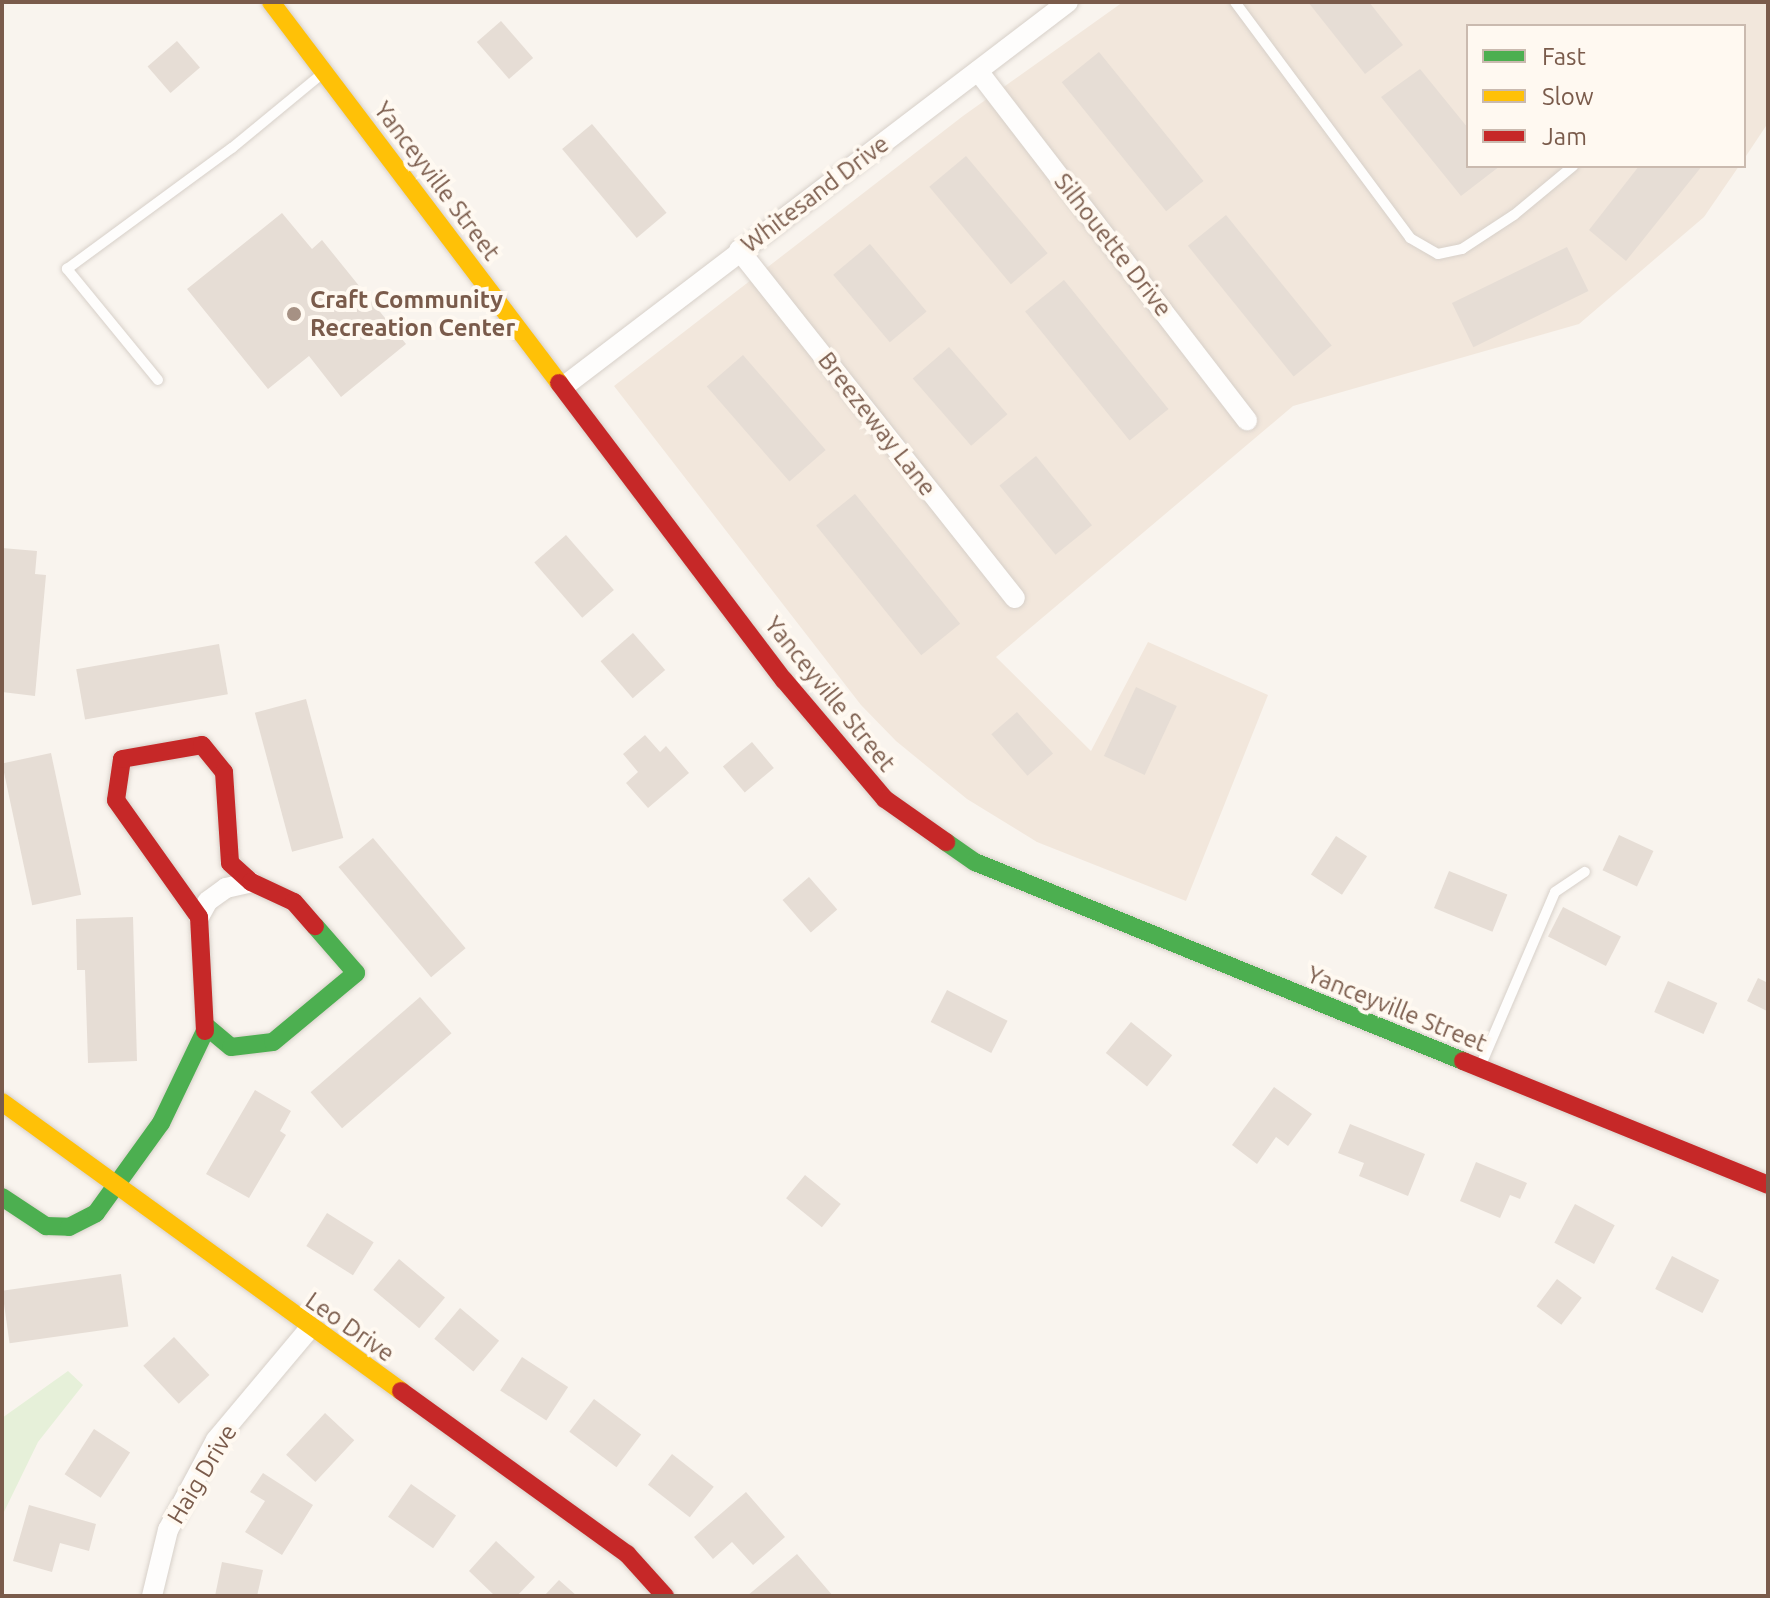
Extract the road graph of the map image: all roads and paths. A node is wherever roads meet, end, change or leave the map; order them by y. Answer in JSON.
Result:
{"nodes":[{"id":1,"x":271,"y":2,"type":"edge"},
{"id":2,"x":1068,"y":2,"type":"edge"},
{"id":3,"x":1235,"y":2,"type":"edge"},
{"id":4,"x":978,"y":71,"type":"junction"},
{"id":5,"x":324,"y":72,"type":"junction"},
{"id":6,"x":1571,"y":168,"type":"edge"},
{"id":7,"x":739,"y":250,"type":"junction"},
{"id":8,"x":158,"y":380,"type":"dead end"},
{"id":9,"x":563,"y":387,"type":"junction"},
{"id":10,"x":1247,"y":420,"type":"dead end"},
{"id":11,"x":1015,"y":598,"type":"dead end"},
{"id":12,"x":1585,"y":872,"type":"dead end"},
{"id":13,"x":251,"y":882,"type":"junction"},
{"id":14,"x":199,"y":917,"type":"junction"},
{"id":15,"x":207,"y":1027,"type":"junction"},
{"id":16,"x":1479,"y":1068,"type":"junction"},
{"id":17,"x":2,"y":1102,"type":"edge"},
{"id":18,"x":117,"y":1185,"type":"junction"},
{"id":19,"x":1768,"y":1185,"type":"edge"},
{"id":20,"x":2,"y":1197,"type":"edge"},
{"id":21,"x":309,"y":1329,"type":"junction"},
{"id":22,"x":152,"y":1596,"type":"edge"},
{"id":23,"x":665,"y":1596,"type":"edge"}],
"edges":[{"from":1,"to":5,"type":"street","name":"Yanceyville Street"},
{"from":2,"to":4,"type":"street","name":"Whitesand Drive"},
{"from":3,"to":6,"type":"lane"},
{"from":4,"to":7,"type":"street","name":"Whitesand Drive"},
{"from":4,"to":10,"type":"street","name":"Silhouette Drive"},
{"from":5,"to":8,"type":"lane"},
{"from":5,"to":9,"type":"street","name":"Yanceyville Street"},
{"from":7,"to":9,"type":"street","name":"Whitesand Drive"},
{"from":7,"to":11,"type":"street","name":"Breezeway Lane"},
{"from":9,"to":16,"type":"street","name":"Yanceyville Street"},
{"from":12,"to":16,"type":"lane"},
{"from":13,"to":14,"type":"street"},
{"from":13,"to":14,"type":"street"},
{"from":13,"to":15,"type":"street"},
{"from":14,"to":15,"type":"street"},
{"from":15,"to":18,"type":"street"},
{"from":16,"to":19,"type":"street","name":"Yanceyville Street"},
{"from":17,"to":18,"type":"street","name":"Leo Drive"},
{"from":18,"to":20,"type":"street"},
{"from":18,"to":21,"type":"street","name":"Leo Drive"},
{"from":21,"to":22,"type":"street","name":"Haig Drive"},
{"from":21,"to":23,"type":"street","name":"Leo Drive"}]}
